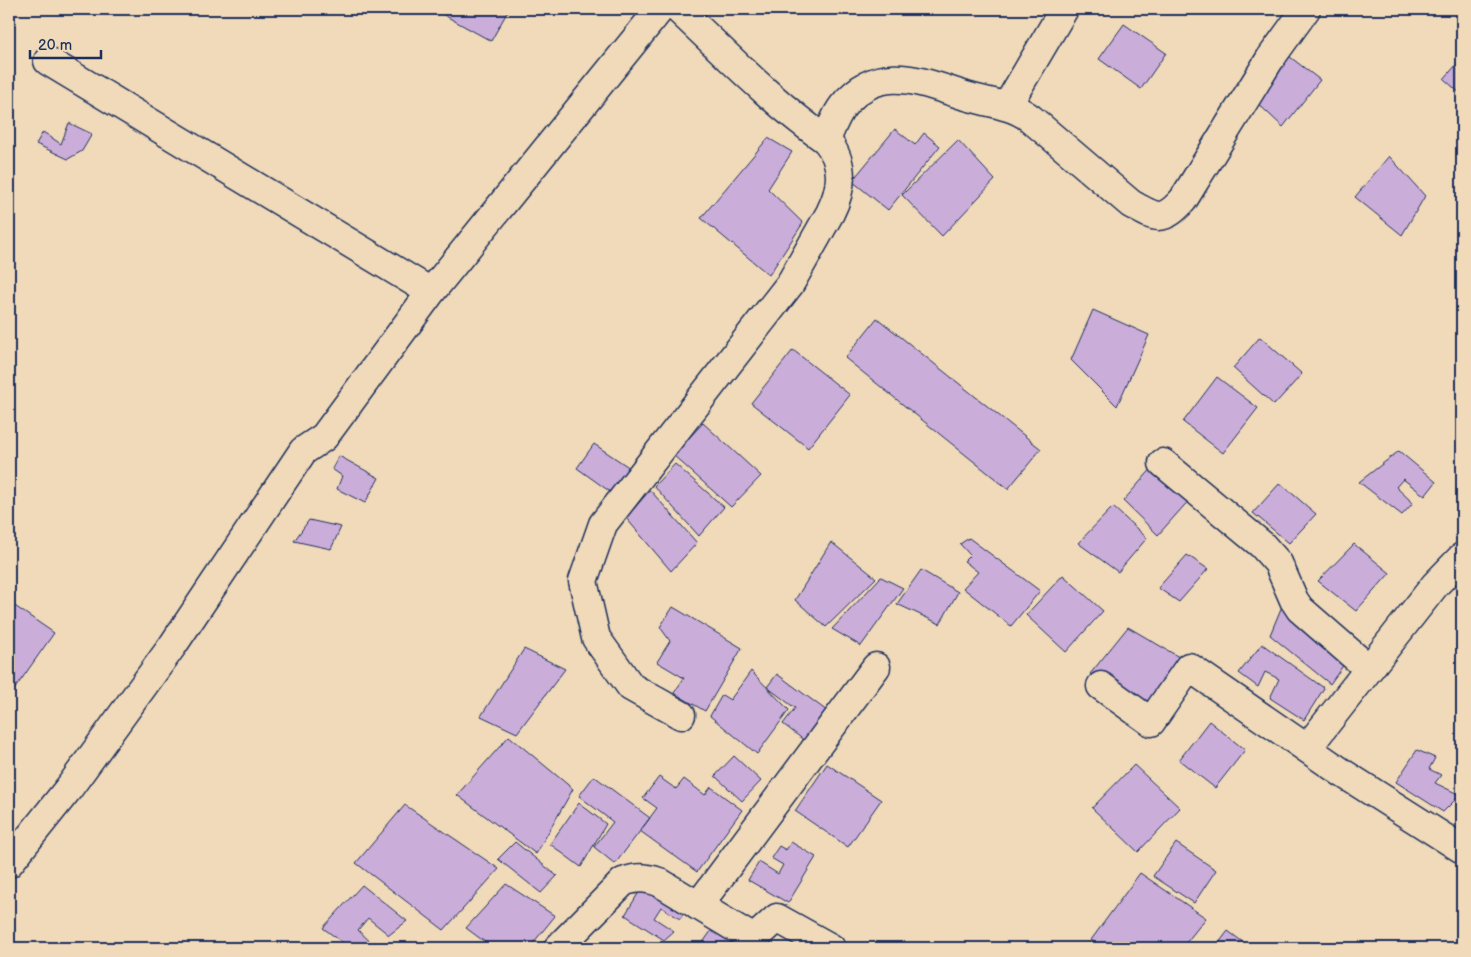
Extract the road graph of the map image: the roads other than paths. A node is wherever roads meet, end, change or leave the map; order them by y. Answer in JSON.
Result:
{"nodes":[{"id":1,"x":660,"y":9,"type":"edge"},
{"id":2,"x":678,"y":9,"type":"edge"},
{"id":3,"x":1064,"y":9,"type":"edge"},
{"id":4,"x":1306,"y":9,"type":"edge"},
{"id":5,"x":48,"y":61,"type":"dead end"},
{"id":6,"x":1007,"y":106,"type":"junction"},
{"id":7,"x":826,"y":140,"type":"junction"},
{"id":8,"x":431,"y":292,"type":"junction"},
{"id":9,"x":1163,"y":462,"type":"dead end"},
{"id":10,"x":1462,"y":557,"type":"edge"},
{"id":11,"x":876,"y":668,"type":"dead end"},
{"id":12,"x":1369,"y":669,"type":"junction"},
{"id":13,"x":1101,"y":686,"type":"dead end"},
{"id":14,"x":681,"y":715,"type":"dead end"},
{"id":15,"x":1307,"y":748,"type":"junction"},
{"id":16,"x":1462,"y":849,"type":"edge"},
{"id":17,"x":9,"y":863,"type":"edge"},
{"id":18,"x":698,"y":906,"type":"junction"},
{"id":19,"x":558,"y":948,"type":"edge"},
{"id":20,"x":831,"y":948,"type":"edge"}],
"edges":[{"from":1,"to":8,"type":"street"},
{"from":2,"to":7,"type":"street"},
{"from":3,"to":6,"type":"street"},
{"from":4,"to":6,"type":"street"},
{"from":5,"to":8,"type":"street"},
{"from":6,"to":7,"type":"street"},
{"from":7,"to":14,"type":"street"},
{"from":8,"to":17,"type":"street"},
{"from":9,"to":12,"type":"street"},
{"from":10,"to":12,"type":"street"},
{"from":11,"to":18,"type":"street"},
{"from":12,"to":15,"type":"street"},
{"from":13,"to":15,"type":"street"},
{"from":15,"to":16,"type":"street"},
{"from":18,"to":19,"type":"street"},
{"from":18,"to":20,"type":"street"}]}
